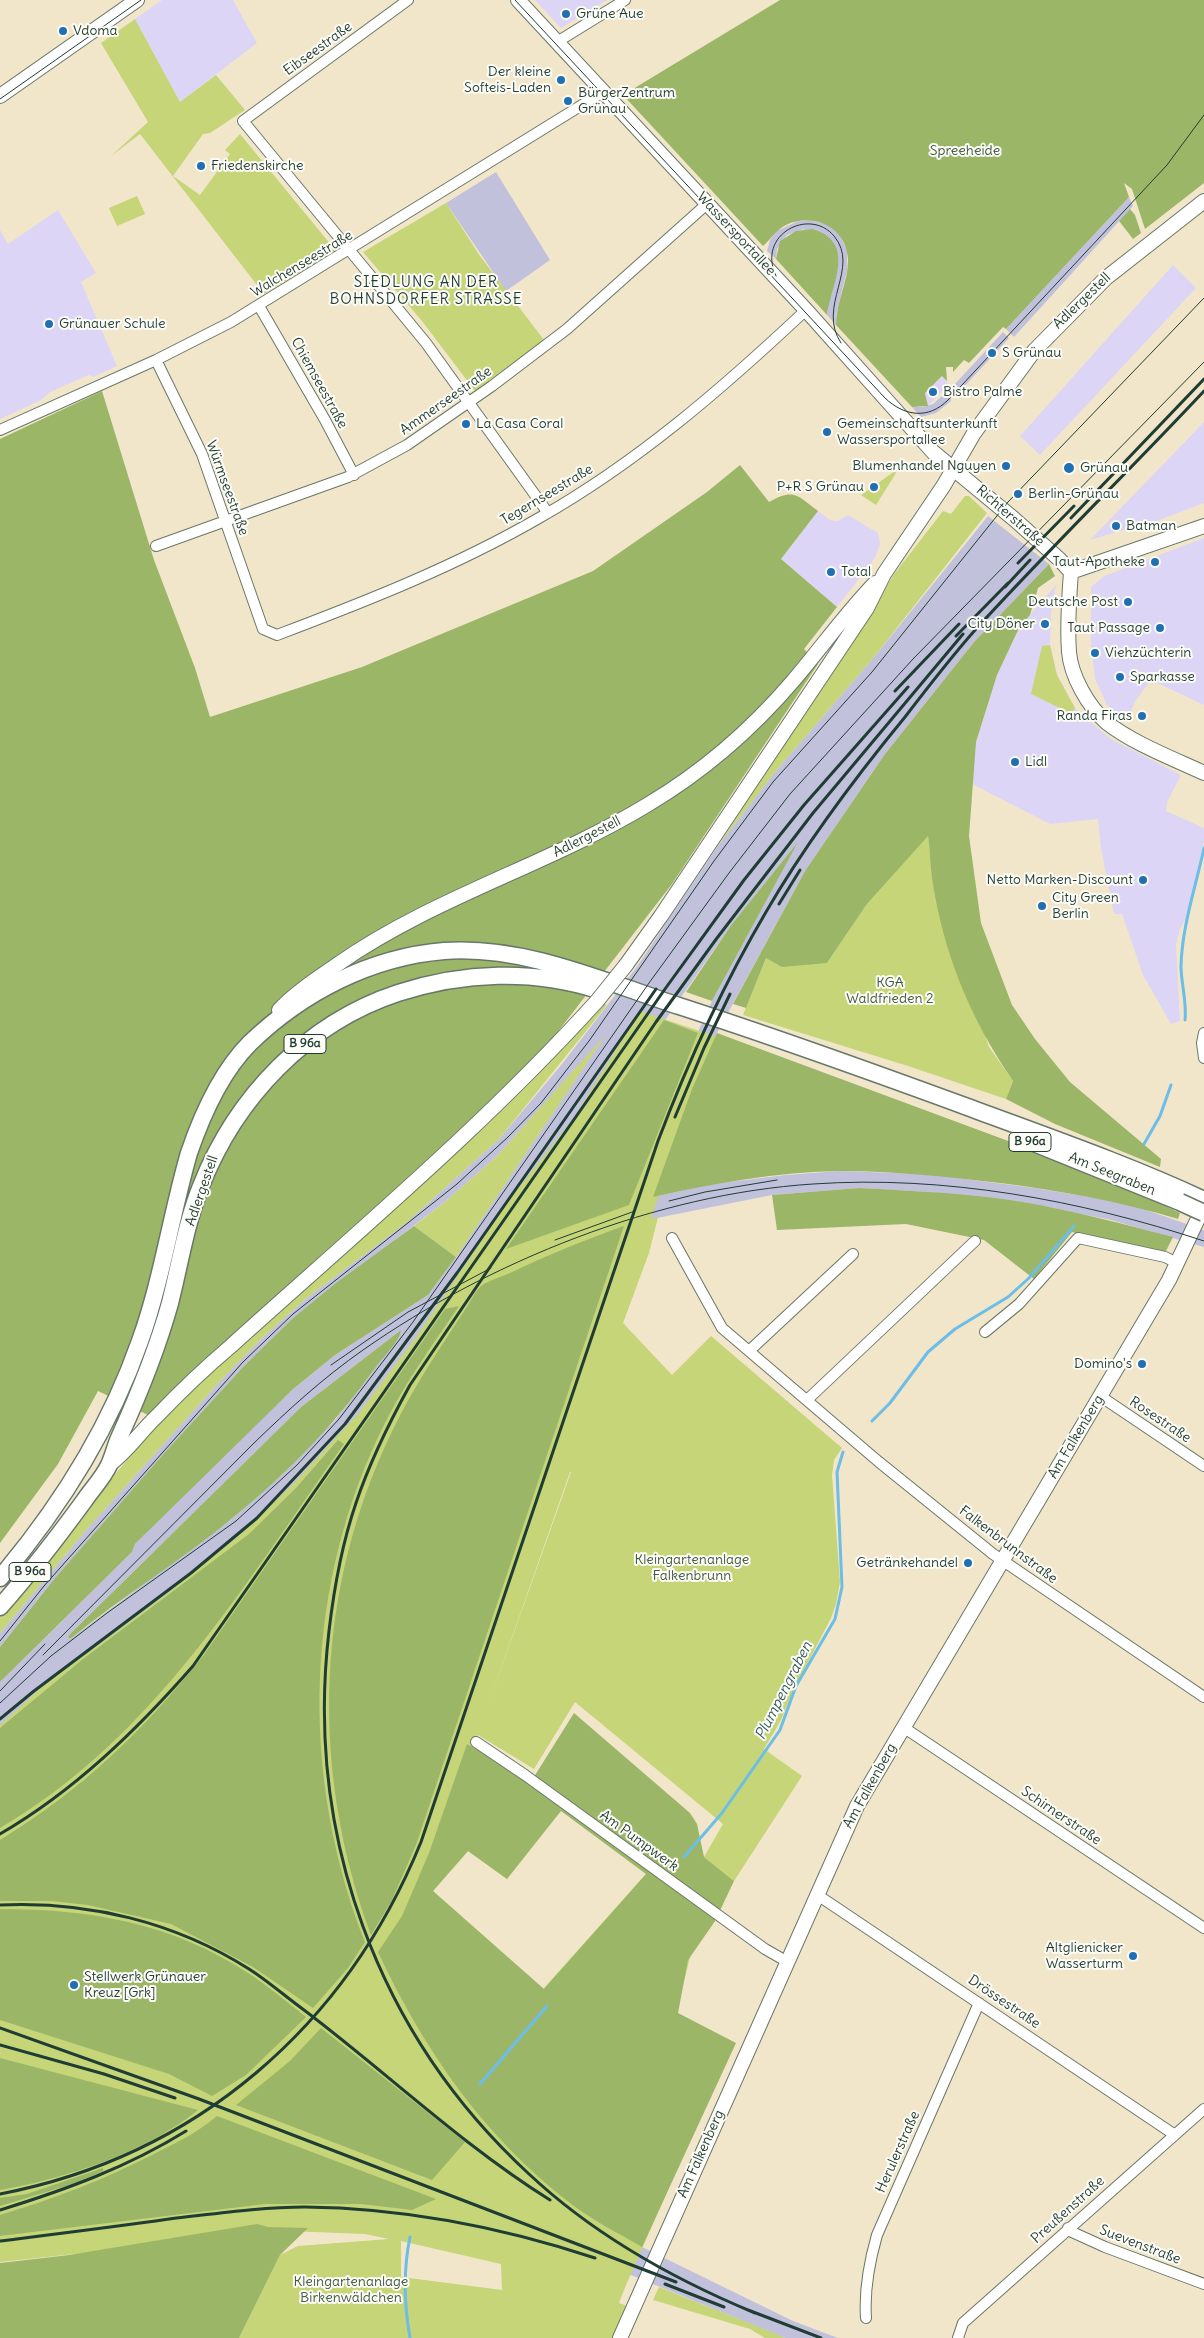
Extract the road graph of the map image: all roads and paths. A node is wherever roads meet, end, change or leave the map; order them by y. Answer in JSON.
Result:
{"nodes":[{"id":1,"x":137,"y":0,"type":"edge"},
{"id":2,"x":408,"y":0,"type":"edge"},
{"id":3,"x":518,"y":0,"type":"edge"},
{"id":4,"x":625,"y":0,"type":"edge"},
{"id":5,"x":558,"y":42,"type":"junction"},
{"id":6,"x":603,"y":92,"type":"junction"},
{"id":7,"x":0,"y":96,"type":"edge"},
{"id":8,"x":1204,"y":201,"type":"edge"},
{"id":9,"x":708,"y":203,"type":"junction"},
{"id":10,"x":352,"y":250,"type":"junction"},
{"id":11,"x":259,"y":306,"type":"junction"},
{"id":12,"x":806,"y":310,"type":"junction"},
{"id":13,"x":156,"y":360,"type":"junction"},
{"id":14,"x":470,"y":402,"type":"junction"},
{"id":15,"x":0,"y":430,"type":"edge"},
{"id":16,"x":953,"y":469,"type":"junction"},
{"id":17,"x":354,"y":475,"type":"junction"},
{"id":18,"x":548,"y":514,"type":"junction"},
{"id":19,"x":226,"y":522,"type":"junction"},
{"id":20,"x":1204,"y":526,"type":"edge"},
{"id":21,"x":156,"y":546,"type":"dead end"},
{"id":22,"x":1071,"y":572,"type":"junction"},
{"id":23,"x":884,"y":574,"type":"junction"},
{"id":24,"x":263,"y":629,"type":"joint"},
{"id":25,"x":1204,"y":773,"type":"edge"},
{"id":26,"x":1204,"y":1034,"type":"edge"},
{"id":27,"x":249,"y":1044,"type":"junction"},
{"id":28,"x":1204,"y":1058,"type":"edge"},
{"id":29,"x":879,"y":1081,"type":"junction"},
{"id":30,"x":1183,"y":1196,"type":"junction"},
{"id":31,"x":1204,"y":1200,"type":"edge"},
{"id":32,"x":1204,"y":1206,"type":"edge"},
{"id":33,"x":1204,"y":1212,"type":"edge"},
{"id":34,"x":672,"y":1238,"type":"dead end"},
{"id":35,"x":975,"y":1240,"type":"dead end"},
{"id":36,"x":853,"y":1254,"type":"dead end"},
{"id":37,"x":1177,"y":1263,"type":"junction"},
{"id":38,"x":985,"y":1332,"type":"dead end"},
{"id":39,"x":749,"y":1351,"type":"junction"},
{"id":40,"x":1100,"y":1396,"type":"junction"},
{"id":41,"x":806,"y":1400,"type":"junction"},
{"id":42,"x":109,"y":1464,"type":"junction"},
{"id":43,"x":1204,"y":1466,"type":"edge"},
{"id":44,"x":1002,"y":1561,"type":"junction"},
{"id":45,"x":0,"y":1578,"type":"edge"},
{"id":46,"x":0,"y":1607,"type":"edge"},
{"id":47,"x":1204,"y":1697,"type":"edge"},
{"id":48,"x":903,"y":1727,"type":"junction"},
{"id":49,"x":476,"y":1742,"type":"dead end"},
{"id":50,"x":816,"y":1894,"type":"junction"},
{"id":51,"x":1204,"y":1928,"type":"edge"},
{"id":52,"x":786,"y":1961,"type":"junction"},
{"id":53,"x":979,"y":2003,"type":"junction"},
{"id":54,"x":1204,"y":2109,"type":"edge"},
{"id":55,"x":1175,"y":2135,"type":"junction"},
{"id":56,"x":1068,"y":2228,"type":"junction"},
{"id":57,"x":1204,"y":2284,"type":"edge"},
{"id":58,"x":866,"y":2318,"type":"dead end"},
{"id":59,"x":620,"y":2338,"type":"edge"},
{"id":60,"x":958,"y":2338,"type":"edge"}],
"edges":[{"from":1,"to":7,"type":"main road"},
{"from":2,"to":10,"type":"street","name":"Eibseestraße"},
{"from":3,"to":5,"type":"main road","name":"Wassersportallee"},
{"from":4,"to":5,"type":"street"},
{"from":5,"to":6,"type":"main road","name":"Wassersportallee"},
{"from":6,"to":9,"type":"main road","name":"Wassersportallee"},
{"from":6,"to":10,"type":"street","name":"Walchenseestraße"},
{"from":8,"to":16,"type":"main road","name":"Adlergestell"},
{"from":9,"to":12,"type":"main road","name":"Wassersportallee"},
{"from":9,"to":14,"type":"street","name":"Ammerseestraße"},
{"from":10,"to":11,"type":"street","name":"Walchenseestraße"},
{"from":10,"to":14,"type":"street"},
{"from":11,"to":13,"type":"street","name":"Walchenseestraße"},
{"from":11,"to":17,"type":"street","name":"Chiemseestraße"},
{"from":12,"to":16,"type":"main road","name":"Wassersportallee"},
{"from":12,"to":18,"type":"street","name":"Tegernseestraße"},
{"from":13,"to":15,"type":"street","name":"Walchenseestraße"},
{"from":13,"to":19,"type":"street","name":"Würmseestraße"},
{"from":14,"to":17,"type":"street","name":"Ammerseestraße"},
{"from":14,"to":18,"type":"street"},
{"from":16,"to":22,"type":"main road","name":"Richterstraße"},
{"from":16,"to":23,"type":"main road","name":"Adlergestell"},
{"from":17,"to":19,"type":"street","name":"Ammerseestraße"},
{"from":18,"to":24,"type":"street","name":"Tegernseestraße"},
{"from":19,"to":21,"type":"street","name":"Ammerseestraße"},
{"from":19,"to":24,"type":"street","name":"Würmseestraße"},
{"from":20,"to":22,"type":"main road"},
{"from":22,"to":25,"type":"main road"},
{"from":23,"to":27,"type":"main road","name":"Adlergestell"},
{"from":23,"to":42,"type":"main road","name":"Adlergestell","bridge":true},
{"from":26,"to":28,"type":"street"},
{"from":27,"to":29,"type":"main road","name":"Adlergestell","number":"B 96a"},
{"from":27,"to":45,"type":"main road","name":"Adlergestell","number":"B 96a"},
{"from":29,"to":30,"type":"main road","name":"Am Seegraben","number":"B 96a"},
{"from":29,"to":42,"type":"main road","name":"Adlergestell","number":"B 96a"},
{"from":30,"to":31,"type":"main road","name":"Am Seegraben","number":"B 96a"},
{"from":30,"to":33,"type":"main road","name":"Am Seegraben","number":"B 96a","bridge":true},
{"from":32,"to":37,"type":"main road","name":"Am Falkenberg"},
{"from":34,"to":39,"type":"street","name":"Falkenbrunnstraße"},
{"from":35,"to":41,"type":"street"},
{"from":36,"to":39,"type":"street"},
{"from":37,"to":38,"type":"street"},
{"from":37,"to":40,"type":"main road","name":"Am Falkenberg"},
{"from":39,"to":41,"type":"street","name":"Falkenbrunnstraße"},
{"from":40,"to":43,"type":"street","name":"Rosestraße"},
{"from":40,"to":44,"type":"main road","name":"Am Falkenberg"},
{"from":41,"to":44,"type":"street","name":"Falkenbrunnstraße"},
{"from":42,"to":46,"type":"main road","name":"Adlergestell","number":"B 96a"},
{"from":44,"to":47,"type":"street","name":"Falkenbrunnstraße"},
{"from":44,"to":48,"type":"main road","name":"Am Falkenberg"},
{"from":48,"to":50,"type":"main road","name":"Am Falkenberg"},
{"from":48,"to":51,"type":"street","name":"Schirnerstraße"},
{"from":49,"to":52,"type":"street","name":"Am Pumpwerk"},
{"from":50,"to":52,"type":"main road","name":"Am Falkenberg"},
{"from":50,"to":53,"type":"street","name":"Drössestraße"},
{"from":52,"to":59,"type":"main road","name":"Am Falkenberg"},
{"from":53,"to":55,"type":"street","name":"Drössestraße"},
{"from":53,"to":58,"type":"street","name":"Herulerstraße"},
{"from":54,"to":55,"type":"street","name":"Preußenstraße"},
{"from":55,"to":56,"type":"street","name":"Preußenstraße"},
{"from":56,"to":57,"type":"street","name":"Suevenstraße"},
{"from":56,"to":60,"type":"street","name":"Preußenstraße"}]}
